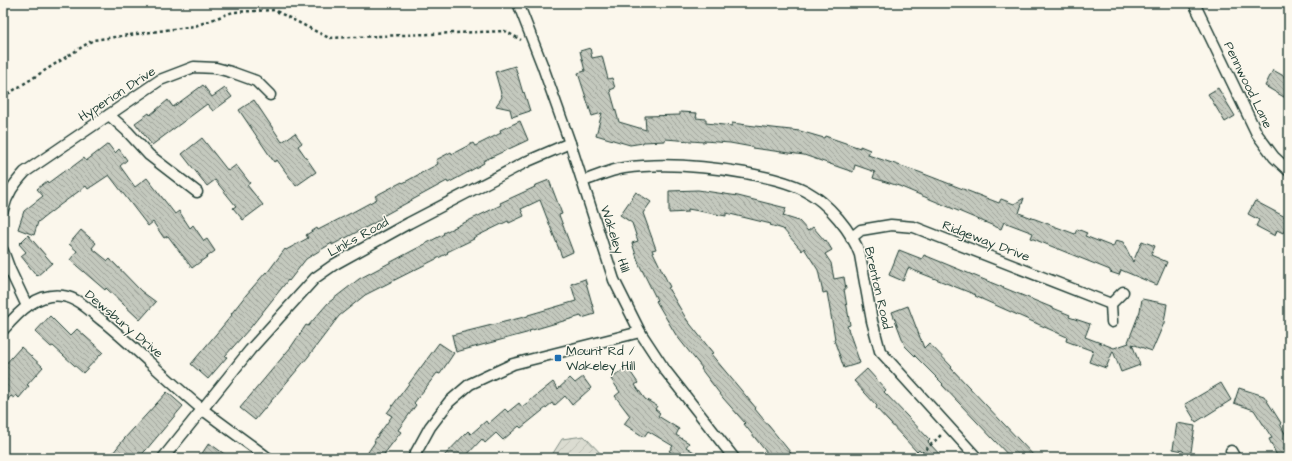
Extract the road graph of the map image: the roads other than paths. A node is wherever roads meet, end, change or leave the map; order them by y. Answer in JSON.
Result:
{"nodes":[{"id":1,"x":518,"y":3,"type":"edge"},
{"id":2,"x":1194,"y":3,"type":"edge"},
{"id":3,"x":270,"y":95,"type":"dead end"},
{"id":4,"x":109,"y":115,"type":"junction"},
{"id":5,"x":570,"y":143,"type":"junction"},
{"id":6,"x":1289,"y":171,"type":"edge"},
{"id":7,"x":583,"y":181,"type":"junction"},
{"id":8,"x":197,"y":192,"type":"dead end"},
{"id":9,"x":3,"y":210,"type":"edge"},
{"id":10,"x":851,"y":238,"type":"junction"},
{"id":11,"x":3,"y":251,"type":"edge"},
{"id":12,"x":1123,"y":292,"type":"dead end"},
{"id":13,"x":1111,"y":304,"type":"junction"},
{"id":14,"x":27,"y":306,"type":"junction"},
{"id":15,"x":1112,"y":322,"type":"dead end"},
{"id":16,"x":3,"y":330,"type":"edge"},
{"id":17,"x":640,"y":332,"type":"junction"},
{"id":18,"x":202,"y":409,"type":"junction"},
{"id":19,"x":163,"y":458,"type":"edge"},
{"id":20,"x":268,"y":458,"type":"edge"},
{"id":21,"x":413,"y":458,"type":"edge"},
{"id":22,"x":734,"y":458,"type":"edge"},
{"id":23,"x":977,"y":458,"type":"edge"}],
"edges":[{"from":1,"to":5,"type":"street","name":"Wakeley Hill"},
{"from":2,"to":6,"type":"street","name":"Pennwood Lane"},
{"from":3,"to":4,"type":"street","name":"Hyperion Drive"},
{"from":4,"to":8,"type":"street"},
{"from":4,"to":9,"type":"street","name":"Hyperion Drive"},
{"from":5,"to":7,"type":"street","name":"Wakeley Hill"},
{"from":5,"to":18,"type":"street","name":"Links Road"},
{"from":7,"to":10,"type":"street","name":"Brenton Road"},
{"from":7,"to":17,"type":"street","name":"Wakeley Hill"},
{"from":10,"to":13,"type":"street","name":"Ridgeway Drive"},
{"from":10,"to":23,"type":"street","name":"Brenton Road"},
{"from":11,"to":14,"type":"street"},
{"from":12,"to":13,"type":"street"},
{"from":13,"to":15,"type":"street"},
{"from":14,"to":16,"type":"street","name":"Dewsbury Drive"},
{"from":14,"to":18,"type":"street","name":"Dewsbury Drive"},
{"from":17,"to":21,"type":"street"},
{"from":17,"to":22,"type":"street","name":"Wakeley Hill"},
{"from":18,"to":19,"type":"street","name":"Links Road"},
{"from":18,"to":20,"type":"street"}]}
